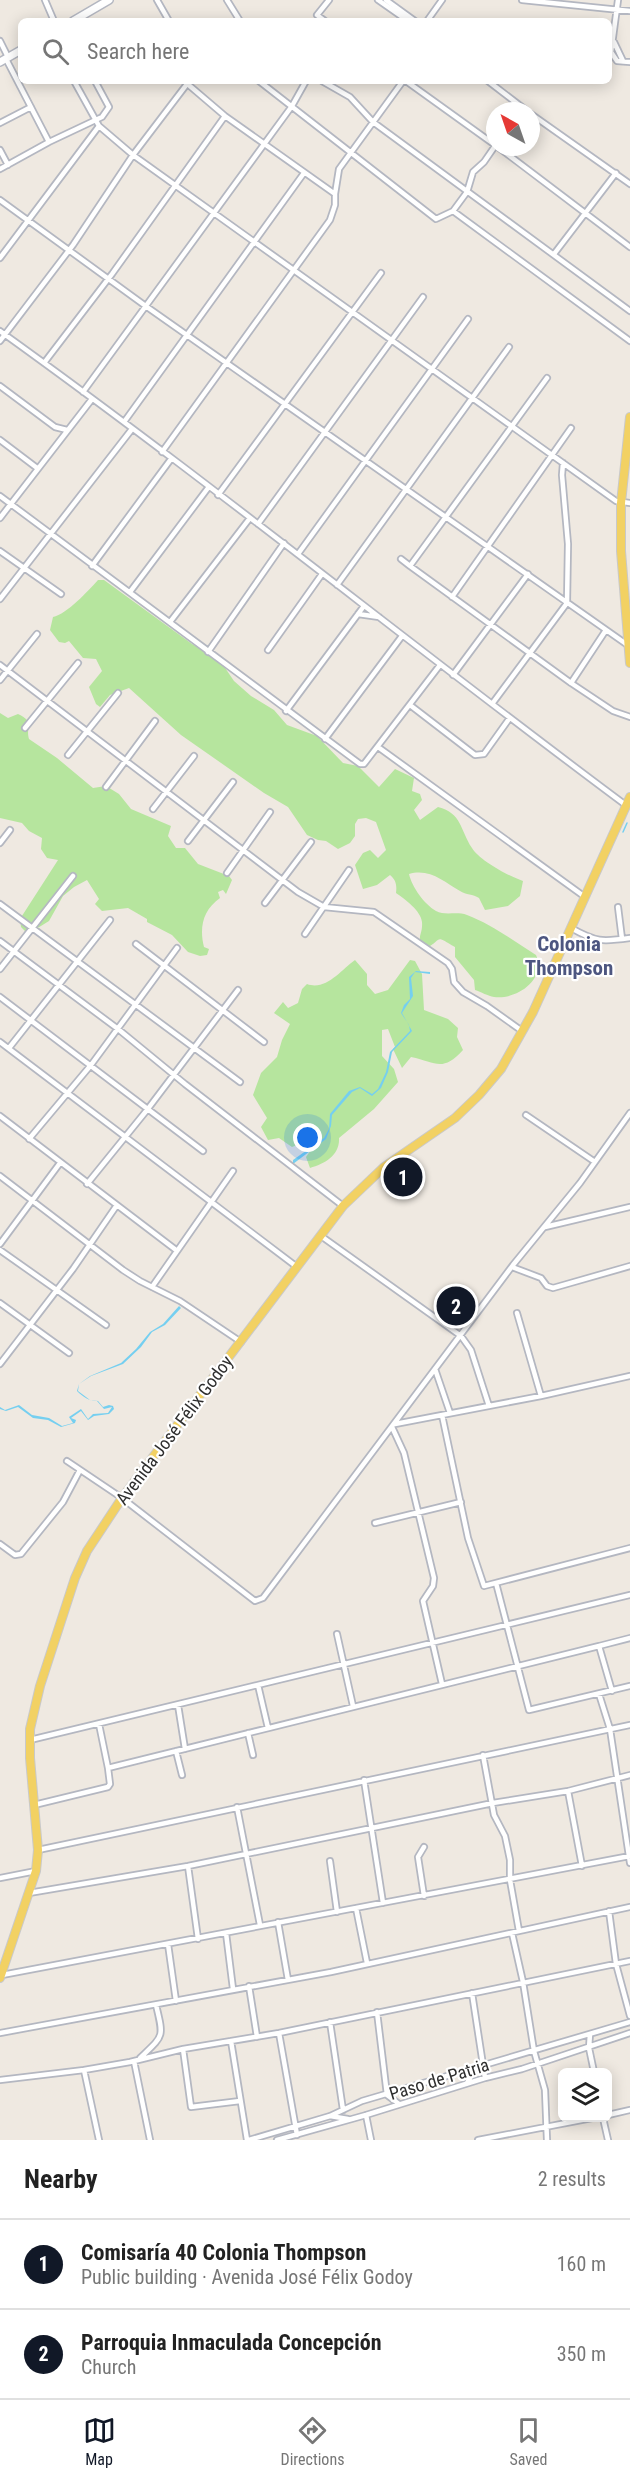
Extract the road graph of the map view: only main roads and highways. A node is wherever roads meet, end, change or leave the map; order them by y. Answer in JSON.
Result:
{"nodes":[{"id":1,"x":109,"y":0,"type":"edge"},
{"id":2,"x":78,"y":18,"type":"edge"},
{"id":3,"x":630,"y":417,"type":"edge"},
{"id":4,"x":626,"y":503,"type":"edge"},
{"id":5,"x":629,"y":646,"type":"edge"},
{"id":6,"x":630,"y":663,"type":"edge"},
{"id":7,"x":630,"y":796,"type":"edge"},
{"id":8,"x":0,"y":1977,"type":"edge"}],
"edges":[{"from":1,"to":2,"type":"main road"},
{"from":3,"to":4,"type":"main road"},
{"from":4,"to":5,"type":"main road"},
{"from":5,"to":6,"type":"main road"},
{"from":7,"to":8,"type":"main road","name":"Avenida José Félix Godoy"}]}
